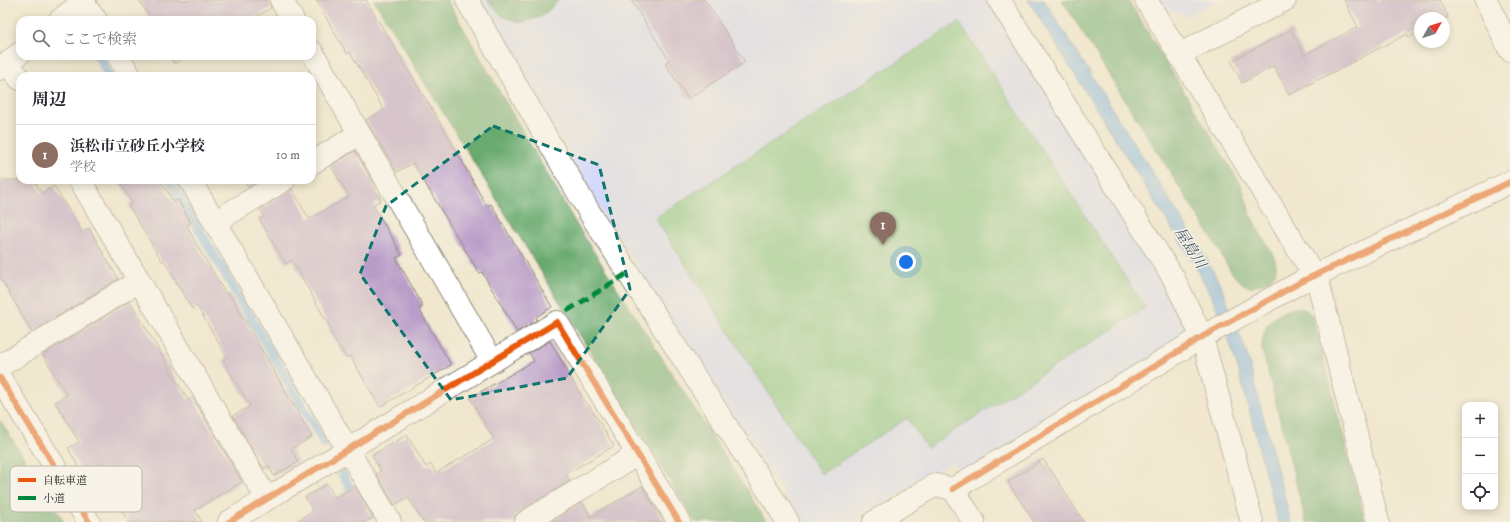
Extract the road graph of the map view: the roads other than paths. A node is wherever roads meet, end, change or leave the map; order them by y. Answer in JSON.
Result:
{"nodes":[{"id":1,"x":281,"y":0,"type":"edge"},
{"id":2,"x":467,"y":0,"type":"edge"},
{"id":3,"x":999,"y":0,"type":"edge"},
{"id":4,"x":1146,"y":0,"type":"edge"},
{"id":5,"x":1285,"y":0,"type":"edge"},
{"id":6,"x":1486,"y":0,"type":"edge"},
{"id":7,"x":84,"y":1,"type":"edge"},
{"id":8,"x":65,"y":16,"type":"edge"},
{"id":9,"x":93,"y":16,"type":"edge"},
{"id":10,"x":291,"y":16,"type":"edge"},
{"id":11,"x":1510,"y":50,"type":"edge"},
{"id":12,"x":1180,"y":54,"type":"junction"},
{"id":13,"x":316,"y":59,"type":"edge"},
{"id":14,"x":120,"y":60,"type":"edge"},
{"id":15,"x":128,"y":72,"type":"edge"},
{"id":16,"x":359,"y":134,"type":"junction"},
{"id":17,"x":316,"y":161,"type":"edge"},
{"id":18,"x":1510,"y":182,"type":"edge"},
{"id":19,"x":82,"y":184,"type":"edge"},
{"id":20,"x":192,"y":184,"type":"edge"},
{"id":21,"x":277,"y":184,"type":"edge"},
{"id":22,"x":215,"y":222,"type":"junction"},
{"id":23,"x":1314,"y":276,"type":"junction"},
{"id":24,"x":139,"y":281,"type":"junction"},
{"id":25,"x":1207,"y":335,"type":"junction"},
{"id":26,"x":492,"y":362,"type":"junction"},
{"id":27,"x":0,"y":366,"type":"edge"},
{"id":28,"x":0,"y":378,"type":"edge"},
{"id":29,"x":348,"y":450,"type":"junction"},
{"id":30,"x":638,"y":454,"type":"junction"},
{"id":31,"x":55,"y":466,"type":"edge"},
{"id":32,"x":953,"y":489,"type":"junction"},
{"id":33,"x":267,"y":499,"type":"junction"},
{"id":34,"x":84,"y":512,"type":"edge"},
{"id":35,"x":90,"y":522,"type":"edge"},
{"id":36,"x":229,"y":522,"type":"edge"},
{"id":37,"x":390,"y":522,"type":"edge"},
{"id":38,"x":526,"y":522,"type":"edge"},
{"id":39,"x":679,"y":522,"type":"edge"},
{"id":40,"x":788,"y":522,"type":"edge"},
{"id":41,"x":874,"y":522,"type":"edge"},
{"id":42,"x":974,"y":522,"type":"edge"},
{"id":43,"x":1252,"y":522,"type":"edge"},
{"id":44,"x":1378,"y":522,"type":"edge"}],
"edges":[{"from":1,"to":10,"type":"street"},
{"from":2,"to":40,"type":"street"},
{"from":3,"to":25,"type":"street"},
{"from":4,"to":12,"type":"street"},
{"from":5,"to":12,"type":"street"},
{"from":6,"to":11,"type":"street"},
{"from":7,"to":8,"type":"street"},
{"from":7,"to":9,"type":"street"},
{"from":12,"to":23,"type":"street"},
{"from":13,"to":16,"type":"street"},
{"from":14,"to":15,"type":"street"},
{"from":16,"to":17,"type":"street"},
{"from":16,"to":26,"type":"street"},
{"from":18,"to":23,"type":"street"},
{"from":19,"to":24,"type":"street"},
{"from":20,"to":22,"type":"street"},
{"from":21,"to":22,"type":"street"},
{"from":22,"to":29,"type":"street"},
{"from":23,"to":25,"type":"street"},
{"from":23,"to":44,"type":"street"},
{"from":24,"to":27,"type":"street"},
{"from":24,"to":33,"type":"street"},
{"from":25,"to":32,"type":"street"},
{"from":25,"to":43,"type":"street"},
{"from":26,"to":29,"type":"street"},
{"from":26,"to":30,"type":"street"},
{"from":28,"to":31,"type":"street"},
{"from":29,"to":33,"type":"street"},
{"from":29,"to":37,"type":"street"},
{"from":30,"to":38,"type":"street"},
{"from":30,"to":39,"type":"street"},
{"from":32,"to":41,"type":"street"},
{"from":32,"to":42,"type":"street"},
{"from":33,"to":36,"type":"street"},
{"from":34,"to":35,"type":"street"}]}
